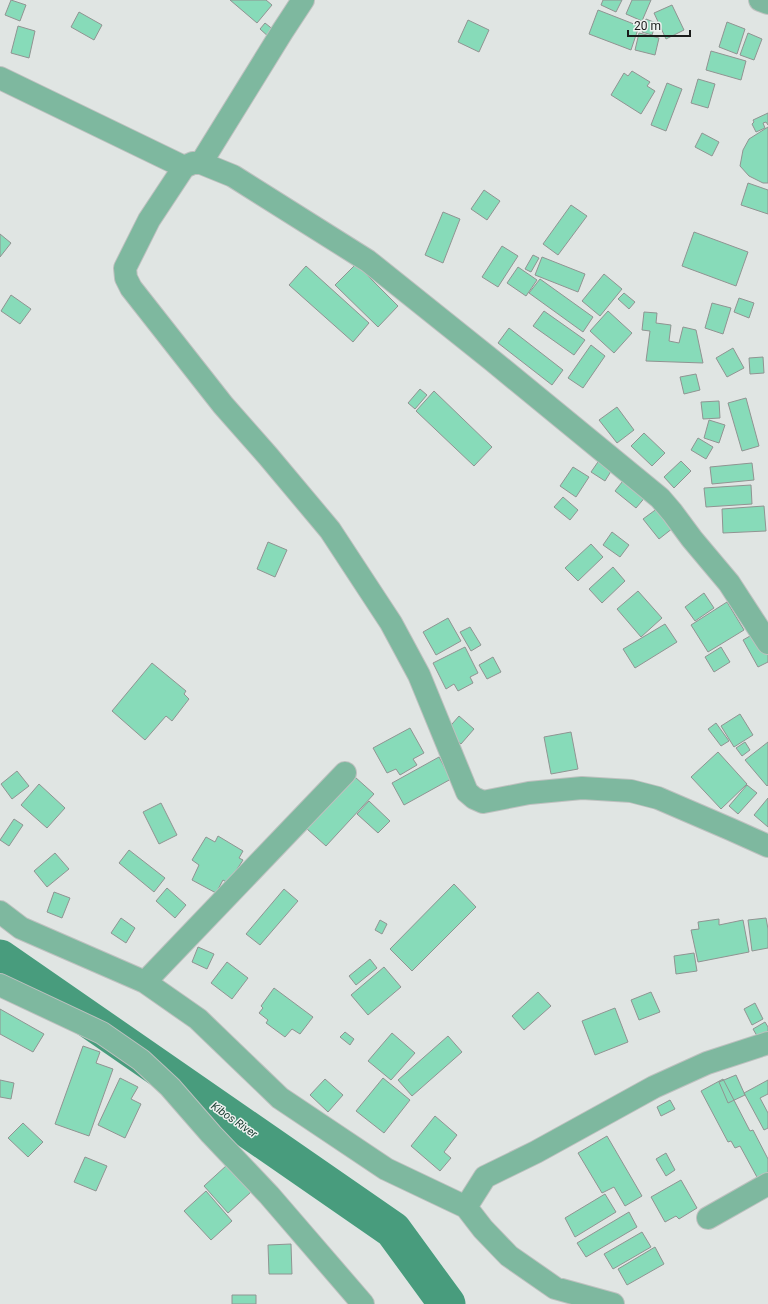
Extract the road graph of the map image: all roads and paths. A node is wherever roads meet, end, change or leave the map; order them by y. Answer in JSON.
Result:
{"nodes":[{"id":1,"x":303,"y":0,"type":"edge"},
{"id":2,"x":760,"y":0,"type":"edge"},
{"id":3,"x":768,"y":3,"type":"edge"},
{"id":4,"x":0,"y":78,"type":"edge"},
{"id":5,"x":193,"y":165,"type":"junction"},
{"id":6,"x":768,"y":643,"type":"edge"},
{"id":7,"x":345,"y":773,"type":"dead end"},
{"id":8,"x":768,"y":846,"type":"edge"},
{"id":9,"x":0,"y":912,"type":"edge"},
{"id":10,"x":145,"y":982,"type":"junction"},
{"id":11,"x":0,"y":985,"type":"edge"},
{"id":12,"x":768,"y":1043,"type":"edge"},
{"id":13,"x":768,"y":1184,"type":"edge"},
{"id":14,"x":466,"y":1207,"type":"junction"},
{"id":15,"x":708,"y":1218,"type":"dead end"},
{"id":16,"x":363,"y":1304,"type":"edge"},
{"id":17,"x":613,"y":1304,"type":"edge"}],
"edges":[{"from":1,"to":5,"type":"street"},
{"from":2,"to":3,"type":"street"},
{"from":4,"to":5,"type":"street"},
{"from":5,"to":6,"type":"street"},
{"from":5,"to":8,"type":"street"},
{"from":7,"to":10,"type":"street"},
{"from":9,"to":10,"type":"street"},
{"from":10,"to":14,"type":"street"},
{"from":11,"to":16,"type":"street"},
{"from":12,"to":14,"type":"street"},
{"from":13,"to":15,"type":"street"},
{"from":14,"to":17,"type":"street"}]}
